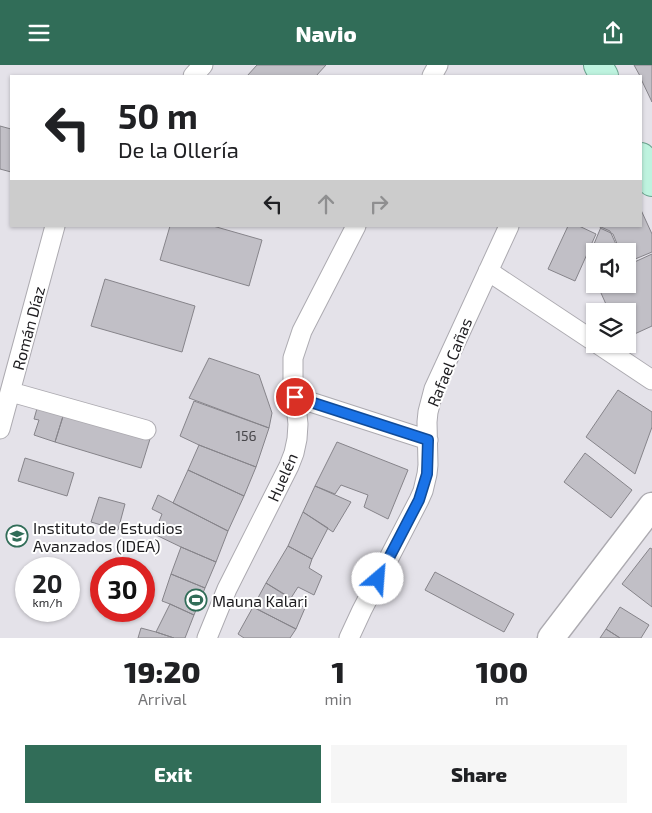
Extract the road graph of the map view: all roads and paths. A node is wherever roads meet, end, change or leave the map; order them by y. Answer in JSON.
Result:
{"nodes":[{"id":1,"x":203,"y":65,"type":"edge"},
{"id":2,"x":194,"y":75,"type":"edge"},
{"id":3,"x":642,"y":159,"type":"edge"},
{"id":4,"x":652,"y":183,"type":"edge"},
{"id":5,"x":55,"y":227,"type":"edge"},
{"id":6,"x":355,"y":227,"type":"edge"},
{"id":7,"x":509,"y":227,"type":"edge"},
{"id":8,"x":488,"y":271,"type":"junction"},
{"id":9,"x":586,"y":336,"type":"edge"},
{"id":10,"x":611,"y":353,"type":"edge"},
{"id":11,"x":652,"y":380,"type":"edge"},
{"id":12,"x":11,"y":392,"type":"junction"},
{"id":13,"x":295,"y":397,"type":"junction"},
{"id":14,"x":0,"y":429,"type":"edge"},
{"id":15,"x":146,"y":430,"type":"dead end"},
{"id":16,"x":428,"y":440,"type":"junction"},
{"id":17,"x":652,"y":506,"type":"edge"},
{"id":18,"x":207,"y":638,"type":"edge"},
{"id":19,"x":349,"y":638,"type":"edge"},
{"id":20,"x":551,"y":638,"type":"edge"}],
"edges":[{"from":1,"to":2,"type":"street"},
{"from":3,"to":4,"type":"main road"},
{"from":5,"to":12,"type":"street","name":"Román Díaz"},
{"from":6,"to":13,"type":"street","name":"Huelén"},
{"from":7,"to":8,"type":"street","name":"Rafael Cañas"},
{"from":8,"to":9,"type":"street"},
{"from":8,"to":16,"type":"street","name":"Rafael Cañas"},
{"from":10,"to":11,"type":"street"},
{"from":12,"to":14,"type":"street","name":"Román Díaz"},
{"from":12,"to":15,"type":"street"},
{"from":13,"to":16,"type":"street"},
{"from":13,"to":18,"type":"street","name":"Huelén"},
{"from":16,"to":19,"type":"street","name":"Rafael Cañas"},
{"from":17,"to":20,"type":"street"}]}
